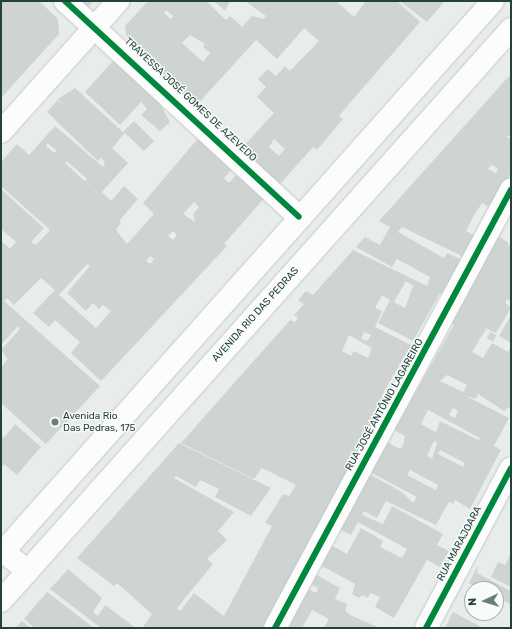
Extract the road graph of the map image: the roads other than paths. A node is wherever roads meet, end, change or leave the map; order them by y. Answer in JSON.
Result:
{"nodes":[{"id":1,"x":65,"y":1,"type":"edge"},
{"id":2,"x":118,"y":1,"type":"edge"},
{"id":3,"x":493,"y":1,"type":"edge"},
{"id":4,"x":96,"y":27,"type":"junction"},
{"id":5,"x":511,"y":29,"type":"edge"},
{"id":6,"x":1,"y":132,"type":"edge"},
{"id":7,"x":511,"y":190,"type":"edge"},
{"id":8,"x":299,"y":216,"type":"junction"},
{"id":9,"x":511,"y":468,"type":"edge"},
{"id":10,"x":503,"y":506,"type":"edge"},
{"id":11,"x":2,"y":552,"type":"edge"},
{"id":12,"x":28,"y":571,"type":"junction"},
{"id":13,"x":1,"y":601,"type":"edge"},
{"id":14,"x":275,"y":628,"type":"edge"},
{"id":15,"x":426,"y":628,"type":"edge"}],
"edges":[{"from":1,"to":4,"type":"main road","name":"TRAVESSA JOSÉ GOMES DE AZEVEDO"},
{"from":2,"to":4,"type":"main road"},
{"from":3,"to":8,"type":"main road"},
{"from":4,"to":6,"type":"main road"},
{"from":4,"to":8,"type":"main road","name":"TRAVESSA JOSÉ GOMES DE AZEVEDO"},
{"from":5,"to":12,"type":"main road","name":"AVENIDA RIO DAS PEDRAS"},
{"from":7,"to":14,"type":"main road","name":"RUA JOSÉ ANTÔNIO LAGAREIRO"},
{"from":8,"to":11,"type":"main road"},
{"from":9,"to":10,"type":"main road","name":"RUA MARAJOARA"},
{"from":10,"to":15,"type":"main road","name":"RUA MARAJOARA"},
{"from":11,"to":12,"type":"main road"},
{"from":12,"to":13,"type":"main road","name":"AVENIDA RIO DAS PEDRAS"}]}
